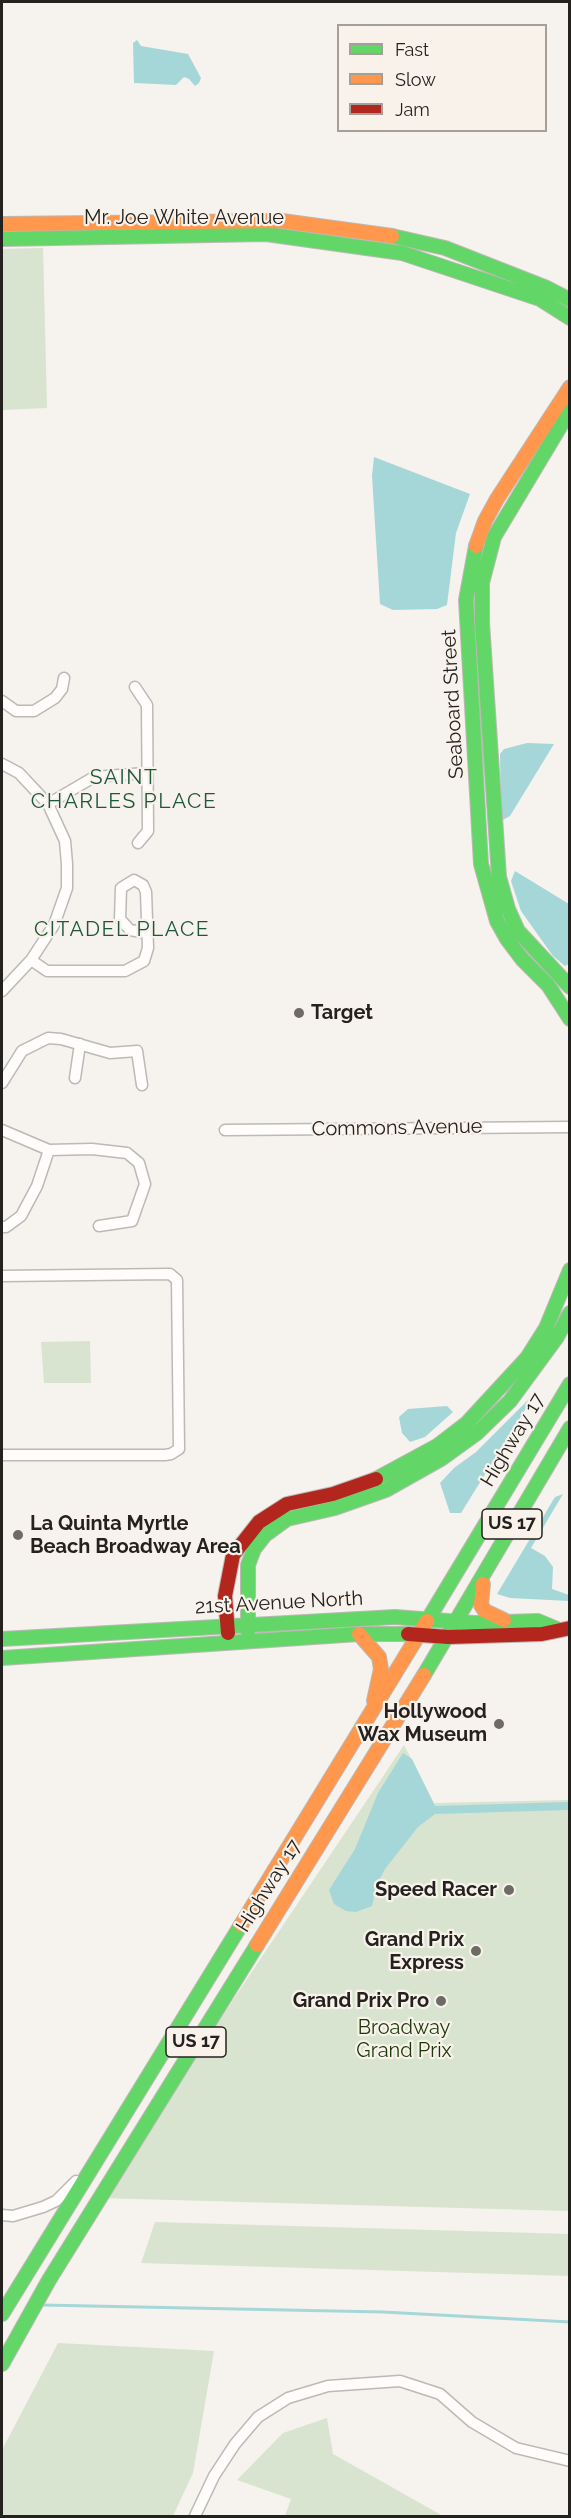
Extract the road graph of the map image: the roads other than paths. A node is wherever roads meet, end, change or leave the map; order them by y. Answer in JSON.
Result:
{"nodes":[{"id":1,"x":2,"y":224,"type":"edge"},
{"id":2,"x":2,"y":239,"type":"edge"},
{"id":3,"x":570,"y":300,"type":"edge"},
{"id":4,"x":570,"y":318,"type":"edge"},
{"id":5,"x":570,"y":387,"type":"edge"},
{"id":6,"x":570,"y":410,"type":"edge"},
{"id":7,"x":64,"y":678,"type":"dead end"},
{"id":8,"x":135,"y":687,"type":"dead end"},
{"id":9,"x":2,"y":701,"type":"edge"},
{"id":10,"x":2,"y":764,"type":"edge"},
{"id":11,"x":145,"y":773,"type":"junction"},
{"id":12,"x":48,"y":804,"type":"junction"},
{"id":13,"x":138,"y":843,"type":"dead end"},
{"id":14,"x":147,"y":933,"type":"junction"},
{"id":15,"x":31,"y":960,"type":"junction"},
{"id":16,"x":570,"y":987,"type":"edge"},
{"id":17,"x":2,"y":991,"type":"edge"},
{"id":18,"x":570,"y":1019,"type":"edge"},
{"id":19,"x":80,"y":1044,"type":"junction"},
{"id":20,"x":75,"y":1078,"type":"dead end"},
{"id":21,"x":2,"y":1083,"type":"edge"},
{"id":22,"x":142,"y":1085,"type":"dead end"},
{"id":23,"x":570,"y":1127,"type":"edge"},
{"id":24,"x":2,"y":1130,"type":"edge"},
{"id":25,"x":225,"y":1131,"type":"dead end"},
{"id":26,"x":49,"y":1150,"type":"junction"},
{"id":27,"x":99,"y":1226,"type":"dead end"},
{"id":28,"x":2,"y":1227,"type":"edge"},
{"id":29,"x":570,"y":1270,"type":"edge"},
{"id":30,"x":2,"y":1276,"type":"edge"},
{"id":31,"x":570,"y":1313,"type":"edge"},
{"id":32,"x":570,"y":1384,"type":"edge"},
{"id":33,"x":570,"y":1428,"type":"edge"},
{"id":34,"x":2,"y":1455,"type":"edge"},
{"id":35,"x":491,"y":1559,"type":"junction"},
{"id":36,"x":429,"y":1619,"type":"junction"},
{"id":37,"x":456,"y":1621,"type":"junction"},
{"id":38,"x":509,"y":1622,"type":"junction"},
{"id":39,"x":228,"y":1625,"type":"junction"},
{"id":40,"x":248,"y":1625,"type":"junction"},
{"id":41,"x":563,"y":1628,"type":"edge"},
{"id":42,"x":359,"y":1634,"type":"junction"},
{"id":43,"x":419,"y":1634,"type":"junction"},
{"id":44,"x":448,"y":1637,"type":"junction"},
{"id":45,"x":2,"y":1639,"type":"edge"},
{"id":46,"x":249,"y":1640,"type":"junction"},
{"id":47,"x":228,"y":1641,"type":"junction"},
{"id":48,"x":2,"y":1658,"type":"edge"},
{"id":49,"x":371,"y":1712,"type":"junction"},
{"id":50,"x":94,"y":2161,"type":"junction"},
{"id":51,"x":2,"y":2216,"type":"edge"},
{"id":52,"x":2,"y":2314,"type":"edge"},
{"id":53,"x":2,"y":2364,"type":"edge"},
{"id":54,"x":570,"y":2461,"type":"edge"},
{"id":55,"x":195,"y":2517,"type":"edge"}],
"edges":[{"from":1,"to":3,"type":"main road","name":"Mr. Joe White Avenue"},
{"from":2,"to":4,"type":"main road","name":"Mr. Joe White Avenue"},
{"from":5,"to":18,"type":"main road","name":"Seaboard Street"},
{"from":6,"to":16,"type":"main road","name":"Seaboard Street"},
{"from":7,"to":9,"type":"street"},
{"from":8,"to":11,"type":"street"},
{"from":10,"to":12,"type":"street"},
{"from":11,"to":12,"type":"street"},
{"from":11,"to":13,"type":"street"},
{"from":12,"to":15,"type":"street"},
{"from":14,"to":14,"type":"street"},
{"from":14,"to":15,"type":"street"},
{"from":15,"to":17,"type":"street"},
{"from":19,"to":20,"type":"street"},
{"from":19,"to":21,"type":"street"},
{"from":19,"to":22,"type":"street"},
{"from":23,"to":25,"type":"street","name":"Commons Avenue"},
{"from":24,"to":26,"type":"street"},
{"from":26,"to":27,"type":"street"},
{"from":26,"to":28,"type":"street"},
{"from":29,"to":39,"type":"main road"},
{"from":30,"to":34,"type":"street"},
{"from":31,"to":40,"type":"main road"},
{"from":32,"to":36,"type":"main road","name":"Highway 17","number":"US 17"},
{"from":33,"to":35,"type":"main road","name":"Highway 17","number":"US 17"},
{"from":35,"to":37,"type":"main road","name":"Highway 17","number":"US 17"},
{"from":35,"to":38,"type":"main road"},
{"from":36,"to":37,"type":"main road","name":"21st Avenue North"},
{"from":36,"to":40,"type":"main road","name":"21st Avenue North"},
{"from":36,"to":43,"type":"main road","name":"Highway 17","number":"US 17"},
{"from":37,"to":38,"type":"main road","name":"21st Avenue North"},
{"from":37,"to":44,"type":"main road","name":"Highway 17","number":"US 17"},
{"from":38,"to":41,"type":"main road","name":"21st Avenue North"},
{"from":39,"to":40,"type":"main road","name":"21st Avenue North"},
{"from":39,"to":45,"type":"main road","name":"21st Avenue North"},
{"from":39,"to":47,"type":"main road"},
{"from":40,"to":46,"type":"main road"},
{"from":41,"to":44,"type":"main road","name":"21st Avenue North"},
{"from":42,"to":43,"type":"main road","name":"21st Avenue North"},
{"from":42,"to":46,"type":"main road","name":"21st Avenue North"},
{"from":42,"to":49,"type":"main road"},
{"from":43,"to":44,"type":"main road","name":"21st Avenue North"},
{"from":43,"to":49,"type":"main road","name":"Highway 17","number":"US 17"},
{"from":44,"to":53,"type":"main road","name":"Highway 17","number":"US 17"},
{"from":46,"to":47,"type":"main road","name":"21st Avenue North"},
{"from":47,"to":48,"type":"main road","name":"21st Avenue North"},
{"from":49,"to":50,"type":"main road","name":"Highway 17","number":"US 17"},
{"from":50,"to":51,"type":"street"},
{"from":50,"to":52,"type":"main road","name":"Highway 17","number":"US 17"},
{"from":54,"to":55,"type":"street"}]}
